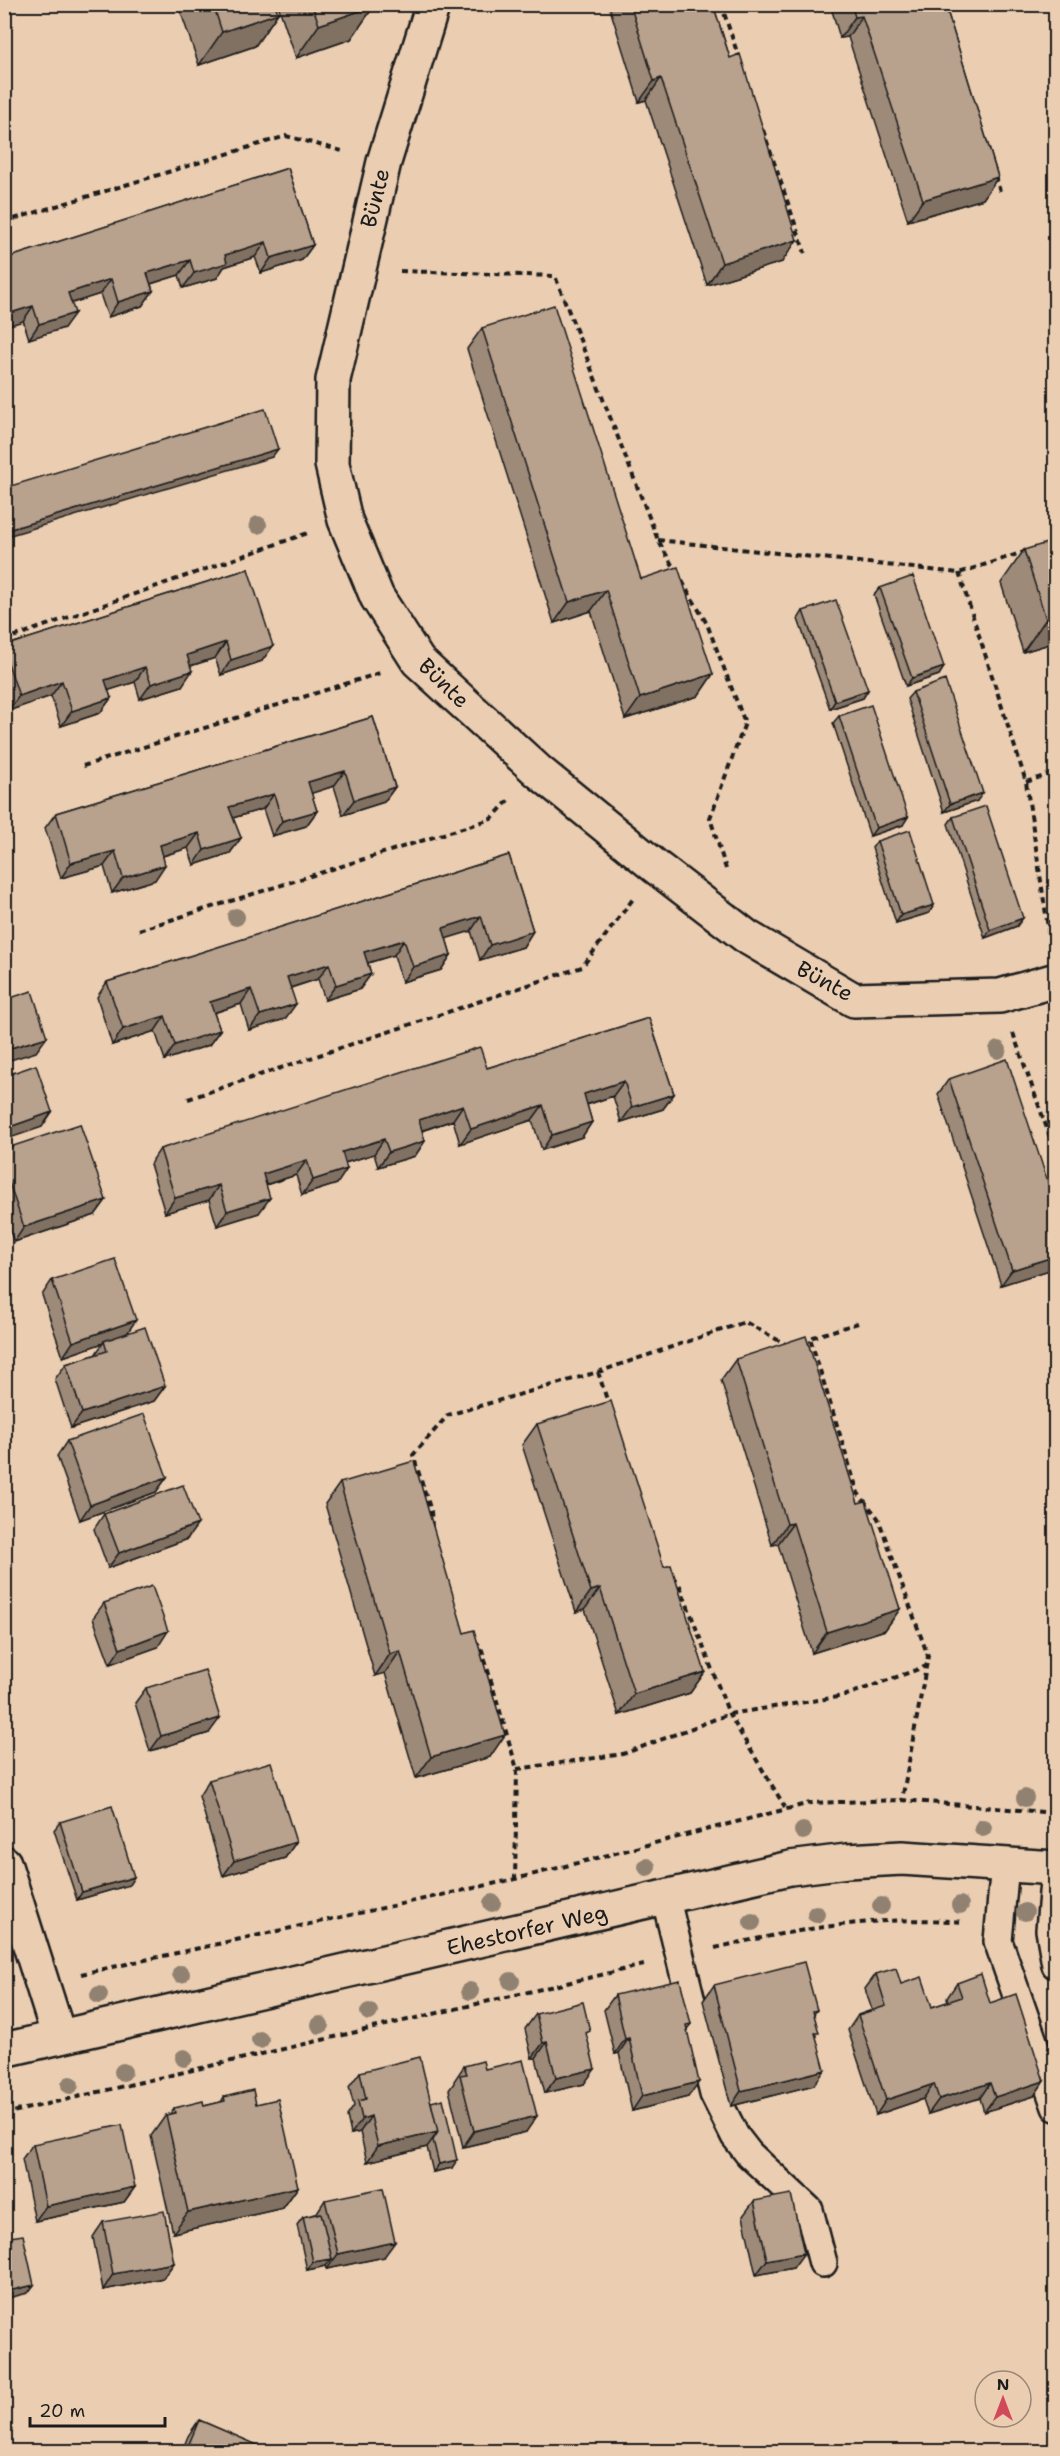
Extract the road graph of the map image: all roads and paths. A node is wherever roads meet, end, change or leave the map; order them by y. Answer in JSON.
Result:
{"nodes":[{"id":1,"x":433,"y":4,"type":"edge"},
{"id":2,"x":721,"y":4,"type":"edge"},
{"id":3,"x":740,"y":61,"type":"edge"},
{"id":4,"x":763,"y":129,"type":"edge"},
{"id":5,"x":384,"y":162,"type":"junction"},
{"id":6,"x":993,"y":169,"type":"edge"},
{"id":7,"x":1000,"y":191,"type":"edge"},
{"id":8,"x":4,"y":222,"type":"edge"},
{"id":9,"x":805,"y":252,"type":"dead end"},
{"id":10,"x":357,"y":269,"type":"junction"},
{"id":11,"x":345,"y":520,"type":"junction"},
{"id":12,"x":658,"y":540,"type":"junction"},
{"id":13,"x":1034,"y":549,"type":"edge"},
{"id":14,"x":959,"y":573,"type":"junction"},
{"id":15,"x":4,"y":640,"type":"edge"},
{"id":16,"x":418,"y":661,"type":"junction"},
{"id":17,"x":83,"y":766,"type":"dead end"},
{"id":18,"x":538,"y":771,"type":"junction"},
{"id":19,"x":1056,"y":772,"type":"edge"},
{"id":20,"x":1026,"y":782,"type":"junction"},
{"id":21,"x":656,"y":867,"type":"junction"},
{"id":22,"x":727,"y":872,"type":"dead end"},
{"id":23,"x":139,"y":930,"type":"dead end"},
{"id":24,"x":1054,"y":967,"type":"edge"},
{"id":25,"x":1000,"y":996,"type":"junction"},
{"id":26,"x":188,"y":1099,"type":"dead end"},
{"id":27,"x":1056,"y":1154,"type":"edge"},
{"id":28,"x":858,"y":1323,"type":"dead end"},
{"id":29,"x":810,"y":1338,"type":"junction"},
{"id":30,"x":799,"y":1342,"type":"edge"},
{"id":31,"x":788,"y":1346,"type":"edge"},
{"id":32,"x":598,"y":1372,"type":"junction"},
{"id":33,"x":612,"y":1416,"type":"edge"},
{"id":34,"x":433,"y":1537,"type":"edge"},
{"id":35,"x":666,"y":1568,"type":"edge"},
{"id":36,"x":468,"y":1635,"type":"edge"},
{"id":37,"x":927,"y":1666,"type":"junction"},
{"id":38,"x":729,"y":1714,"type":"junction"},
{"id":39,"x":517,"y":1768,"type":"junction"},
{"id":40,"x":902,"y":1800,"type":"junction"},
{"id":41,"x":785,"y":1808,"type":"junction"},
{"id":42,"x":1056,"y":1813,"type":"edge"},
{"id":43,"x":4,"y":1863,"type":"edge"},
{"id":44,"x":1005,"y":1864,"type":"junction"},
{"id":45,"x":1055,"y":1868,"type":"edge"},
{"id":46,"x":515,"y":1879,"type":"junction"},
{"id":47,"x":665,"y":1896,"type":"junction"},
{"id":48,"x":1000,"y":1926,"type":"junction"},
{"id":49,"x":679,"y":1956,"type":"junction"},
{"id":50,"x":1056,"y":1965,"type":"edge"},
{"id":51,"x":79,"y":1975,"type":"dead end"},
{"id":52,"x":59,"y":2037,"type":"junction"},
{"id":53,"x":4,"y":2050,"type":"edge"},
{"id":54,"x":1056,"y":2107,"type":"edge"},
{"id":55,"x":4,"y":2114,"type":"edge"},
{"id":56,"x":823,"y":2263,"type":"dead end"}],
"edges":[{"from":1,"to":5,"type":"street","name":"Bünte"},
{"from":2,"to":3,"type":"path"},
{"from":4,"to":9,"type":"path"},
{"from":5,"to":8,"type":"path"},
{"from":5,"to":10,"type":"street","name":"Bünte"},
{"from":6,"to":7,"type":"path"},
{"from":10,"to":11,"type":"street","name":"Bünte"},
{"from":10,"to":12,"type":"path"},
{"from":11,"to":15,"type":"path"},
{"from":11,"to":16,"type":"street","name":"Bünte"},
{"from":12,"to":14,"type":"path"},
{"from":12,"to":22,"type":"path"},
{"from":13,"to":14,"type":"path"},
{"from":14,"to":20,"type":"path"},
{"from":16,"to":17,"type":"path"},
{"from":16,"to":18,"type":"street","name":"Bünte"},
{"from":18,"to":21,"type":"street","name":"Bünte"},
{"from":18,"to":23,"type":"path"},
{"from":19,"to":20,"type":"path"},
{"from":20,"to":24,"type":"path"},
{"from":21,"to":25,"type":"street","name":"Bünte"},
{"from":21,"to":26,"type":"path"},
{"from":24,"to":25,"type":"street","name":"Bünte"},
{"from":25,"to":27,"type":"path"},
{"from":28,"to":29,"type":"path"},
{"from":29,"to":30,"type":"path"},
{"from":29,"to":37,"type":"path"},
{"from":31,"to":32,"type":"path"},
{"from":32,"to":33,"type":"path"},
{"from":32,"to":34,"type":"path"},
{"from":35,"to":38,"type":"path"},
{"from":36,"to":39,"type":"path"},
{"from":37,"to":38,"type":"path"},
{"from":37,"to":40,"type":"path"},
{"from":38,"to":39,"type":"path"},
{"from":38,"to":41,"type":"path"},
{"from":39,"to":46,"type":"path"},
{"from":40,"to":41,"type":"path"},
{"from":40,"to":42,"type":"path"},
{"from":41,"to":46,"type":"path"},
{"from":43,"to":52,"type":"street"},
{"from":44,"to":45,"type":"street","name":"Ehestorfer Weg"},
{"from":44,"to":47,"type":"street","name":"Ehestorfer Weg"},
{"from":44,"to":48,"type":"lane"},
{"from":45,"to":50,"type":"lane"},
{"from":46,"to":51,"type":"path"},
{"from":47,"to":49,"type":"lane"},
{"from":47,"to":52,"type":"street","name":"Ehestorfer Weg"},
{"from":48,"to":49,"type":"path"},
{"from":48,"to":54,"type":"lane"},
{"from":49,"to":55,"type":"path"},
{"from":49,"to":56,"type":"lane"},
{"from":52,"to":53,"type":"street","name":"Ehestorfer Weg"}]}
